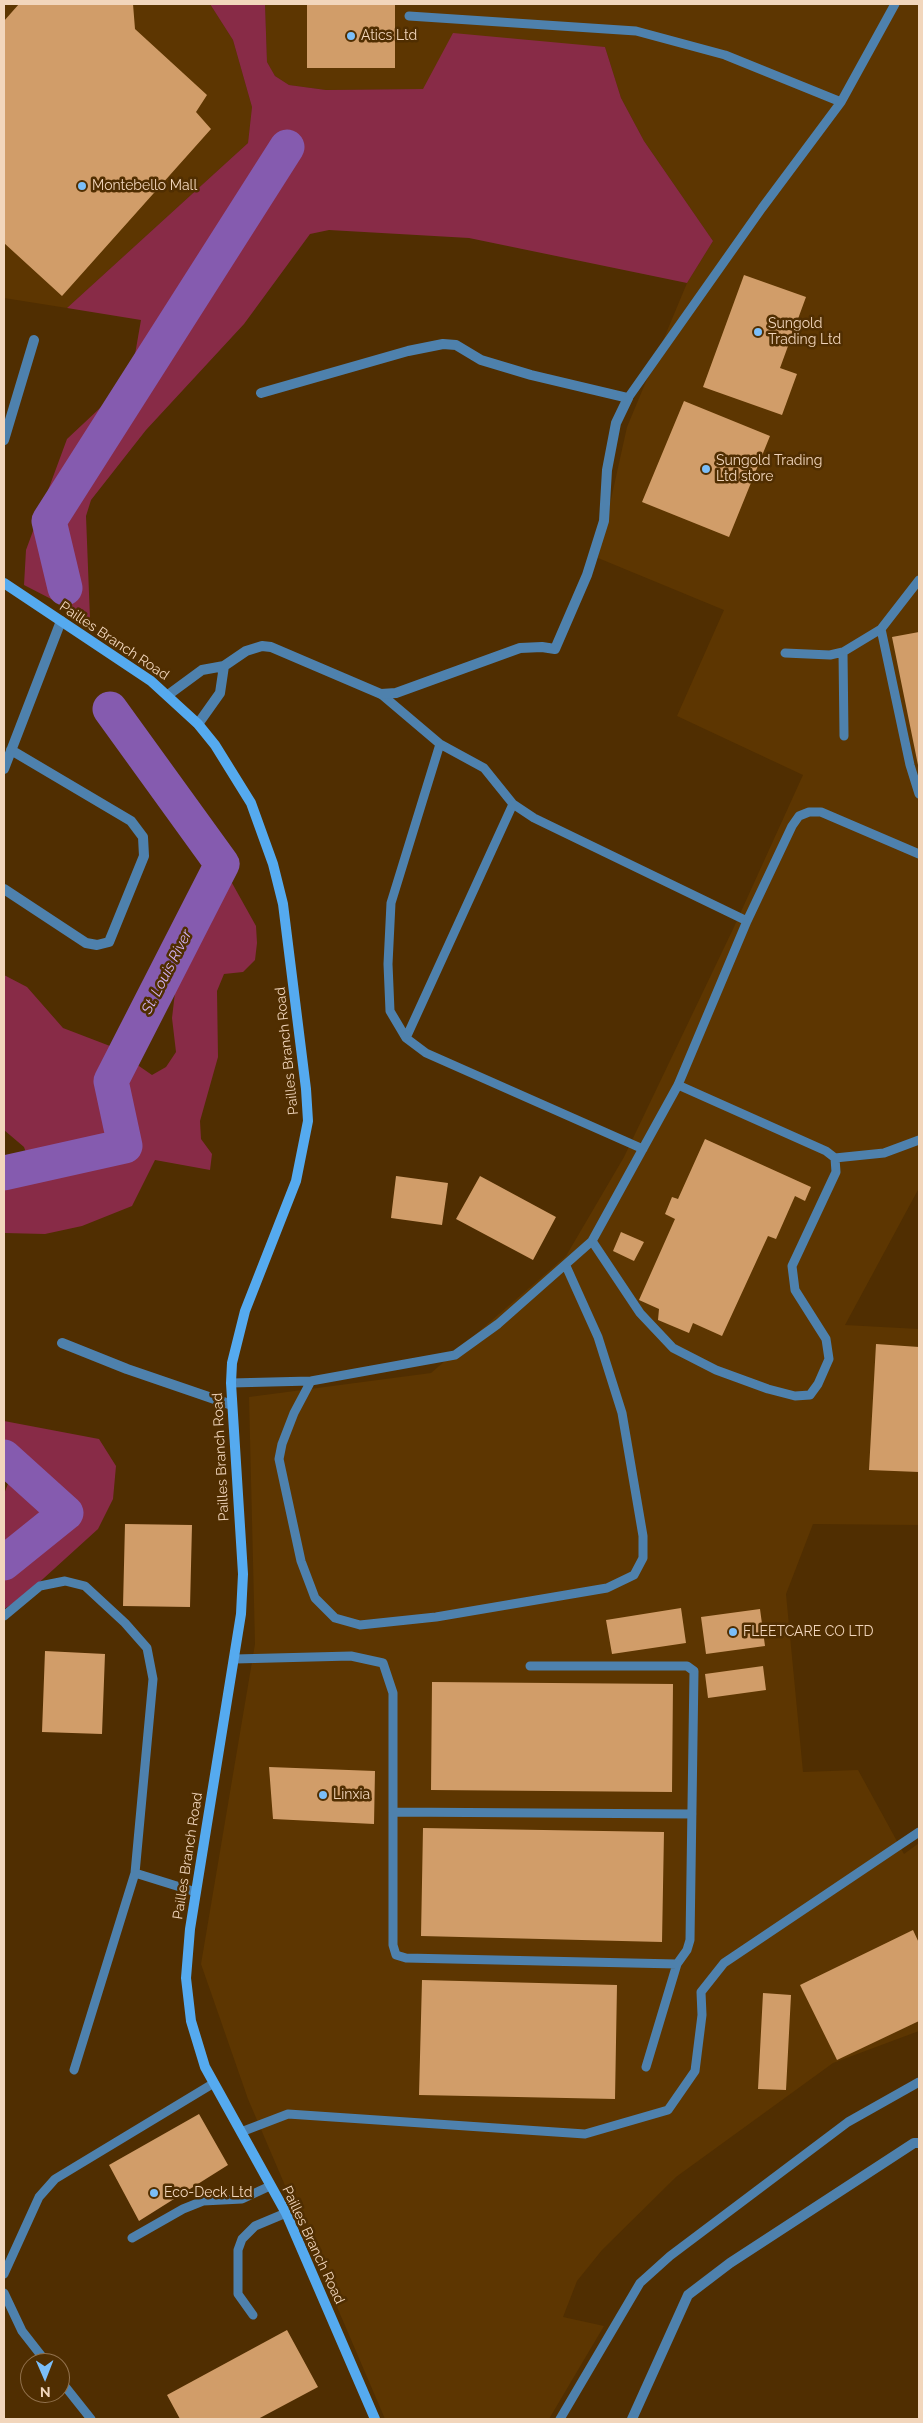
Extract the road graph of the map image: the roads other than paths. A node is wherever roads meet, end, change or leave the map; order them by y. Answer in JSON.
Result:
{"nodes":[{"id":1,"x":895,"y":4,"type":"edge"},
{"id":2,"x":409,"y":16,"type":"dead end"},
{"id":3,"x":841,"y":102,"type":"junction"},
{"id":4,"x":34,"y":340,"type":"dead end"},
{"id":5,"x":261,"y":393,"type":"dead end"},
{"id":6,"x":628,"y":398,"type":"junction"},
{"id":7,"x":4,"y":440,"type":"edge"},
{"id":8,"x":919,"y":580,"type":"edge"},
{"id":9,"x":4,"y":583,"type":"edge"},
{"id":10,"x":61,"y":621,"type":"junction"},
{"id":11,"x":881,"y":629,"type":"junction"},
{"id":12,"x":844,"y":652,"type":"junction"},
{"id":13,"x":785,"y":653,"type":"dead end"},
{"id":14,"x":224,"y":666,"type":"junction"},
{"id":15,"x":381,"y":694,"type":"junction"},
{"id":16,"x":168,"y":695,"type":"junction"},
{"id":17,"x":198,"y":724,"type":"junction"},
{"id":18,"x":844,"y":736,"type":"dead end"},
{"id":19,"x":440,"y":744,"type":"junction"},
{"id":20,"x":11,"y":750,"type":"junction"},
{"id":21,"x":4,"y":769,"type":"edge"},
{"id":22,"x":919,"y":794,"type":"edge"},
{"id":23,"x":513,"y":804,"type":"junction"},
{"id":24,"x":919,"y":854,"type":"edge"},
{"id":25,"x":4,"y":889,"type":"edge"},
{"id":26,"x":747,"y":921,"type":"junction"},
{"id":27,"x":406,"y":1038,"type":"junction"},
{"id":28,"x":678,"y":1085,"type":"junction"},
{"id":29,"x":919,"y":1140,"type":"edge"},
{"id":30,"x":643,"y":1149,"type":"junction"},
{"id":31,"x":836,"y":1158,"type":"junction"},
{"id":32,"x":592,"y":1241,"type":"junction"},
{"id":33,"x":566,"y":1266,"type":"junction"},
{"id":34,"x":62,"y":1343,"type":"dead end"},
{"id":35,"x":311,"y":1381,"type":"junction"},
{"id":36,"x":231,"y":1383,"type":"junction"},
{"id":37,"x":232,"y":1405,"type":"junction"},
{"id":38,"x":4,"y":1616,"type":"edge"},
{"id":39,"x":235,"y":1659,"type":"junction"},
{"id":40,"x":530,"y":1666,"type":"dead end"},
{"id":41,"x":393,"y":1812,"type":"junction"},
{"id":42,"x":692,"y":1814,"type":"junction"},
{"id":43,"x":919,"y":1832,"type":"edge"},
{"id":44,"x":135,"y":1873,"type":"junction"},
{"id":45,"x":196,"y":1892,"type":"junction"},
{"id":46,"x":677,"y":1964,"type":"junction"},
{"id":47,"x":646,"y":2067,"type":"dead end"},
{"id":48,"x":74,"y":2070,"type":"dead end"},
{"id":49,"x":919,"y":2082,"type":"edge"},
{"id":50,"x":214,"y":2083,"type":"junction"},
{"id":51,"x":241,"y":2132,"type":"junction"},
{"id":52,"x":919,"y":2143,"type":"edge"},
{"id":53,"x":270,"y":2186,"type":"junction"},
{"id":54,"x":286,"y":2214,"type":"junction"},
{"id":55,"x":132,"y":2238,"type":"dead end"},
{"id":56,"x":4,"y":2274,"type":"edge"},
{"id":57,"x":4,"y":2293,"type":"edge"},
{"id":58,"x":252,"y":2315,"type":"dead end"},
{"id":59,"x":39,"y":2353,"type":"edge"},
{"id":60,"x":70,"y":2393,"type":"edge"},
{"id":61,"x":91,"y":2419,"type":"edge"},
{"id":62,"x":375,"y":2419,"type":"edge"},
{"id":63,"x":560,"y":2419,"type":"edge"},
{"id":64,"x":632,"y":2419,"type":"edge"}],
"edges":[{"from":1,"to":3,"type":"lane"},
{"from":2,"to":3,"type":"lane"},
{"from":3,"to":6,"type":"lane"},
{"from":4,"to":7,"type":"street"},
{"from":5,"to":6,"type":"street"},
{"from":6,"to":15,"type":"street"},
{"from":8,"to":11,"type":"lane"},
{"from":9,"to":10,"type":"main road","name":"Pailles Branch Road"},
{"from":10,"to":16,"type":"main road","name":"Pailles Branch Road"},
{"from":10,"to":20,"type":"street"},
{"from":11,"to":12,"type":"lane"},
{"from":11,"to":22,"type":"lane"},
{"from":12,"to":13,"type":"lane"},
{"from":12,"to":18,"type":"lane"},
{"from":14,"to":15,"type":"street"},
{"from":14,"to":16,"type":"street"},
{"from":14,"to":17,"type":"street"},
{"from":15,"to":19,"type":"lane"},
{"from":16,"to":17,"type":"main road","name":"Pailles Branch Road"},
{"from":17,"to":36,"type":"main road","name":"Pailles Branch Road"},
{"from":19,"to":23,"type":"lane"},
{"from":19,"to":27,"type":"lane"},
{"from":20,"to":21,"type":"street"},
{"from":20,"to":25,"type":"street"},
{"from":23,"to":26,"type":"lane"},
{"from":23,"to":27,"type":"lane"},
{"from":24,"to":26,"type":"lane"},
{"from":26,"to":28,"type":"lane"},
{"from":27,"to":30,"type":"lane"},
{"from":28,"to":30,"type":"lane"},
{"from":28,"to":31,"type":"lane"},
{"from":29,"to":31,"type":"lane"},
{"from":30,"to":32,"type":"lane"},
{"from":31,"to":32,"type":"lane"},
{"from":32,"to":33,"type":"lane"},
{"from":33,"to":35,"type":"lane"},
{"from":33,"to":35,"type":"lane"},
{"from":34,"to":37,"type":"street"},
{"from":35,"to":36,"type":"lane"},
{"from":36,"to":37,"type":"main road","name":"Pailles Branch Road"},
{"from":37,"to":39,"type":"main road","name":"Pailles Branch Road"},
{"from":38,"to":44,"type":"lane"},
{"from":39,"to":41,"type":"lane"},
{"from":39,"to":45,"type":"main road","name":"Pailles Branch Road"},
{"from":40,"to":42,"type":"lane"},
{"from":41,"to":42,"type":"lane"},
{"from":41,"to":46,"type":"lane"},
{"from":42,"to":46,"type":"lane"},
{"from":43,"to":51,"type":"lane"},
{"from":44,"to":45,"type":"lane"},
{"from":44,"to":48,"type":"lane"},
{"from":45,"to":50,"type":"main road","name":"Pailles Branch Road"},
{"from":46,"to":47,"type":"lane"},
{"from":49,"to":63,"type":"lane"},
{"from":50,"to":51,"type":"main road","name":"Pailles Branch Road"},
{"from":50,"to":56,"type":"lane"},
{"from":51,"to":53,"type":"main road","name":"Pailles Branch Road"},
{"from":52,"to":64,"type":"street"},
{"from":53,"to":54,"type":"main road","name":"Pailles Branch Road"},
{"from":53,"to":55,"type":"lane"},
{"from":54,"to":58,"type":"lane"},
{"from":54,"to":62,"type":"main road","name":"Pailles Branch Road"},
{"from":57,"to":59,"type":"lane"},
{"from":60,"to":61,"type":"lane"}]}
